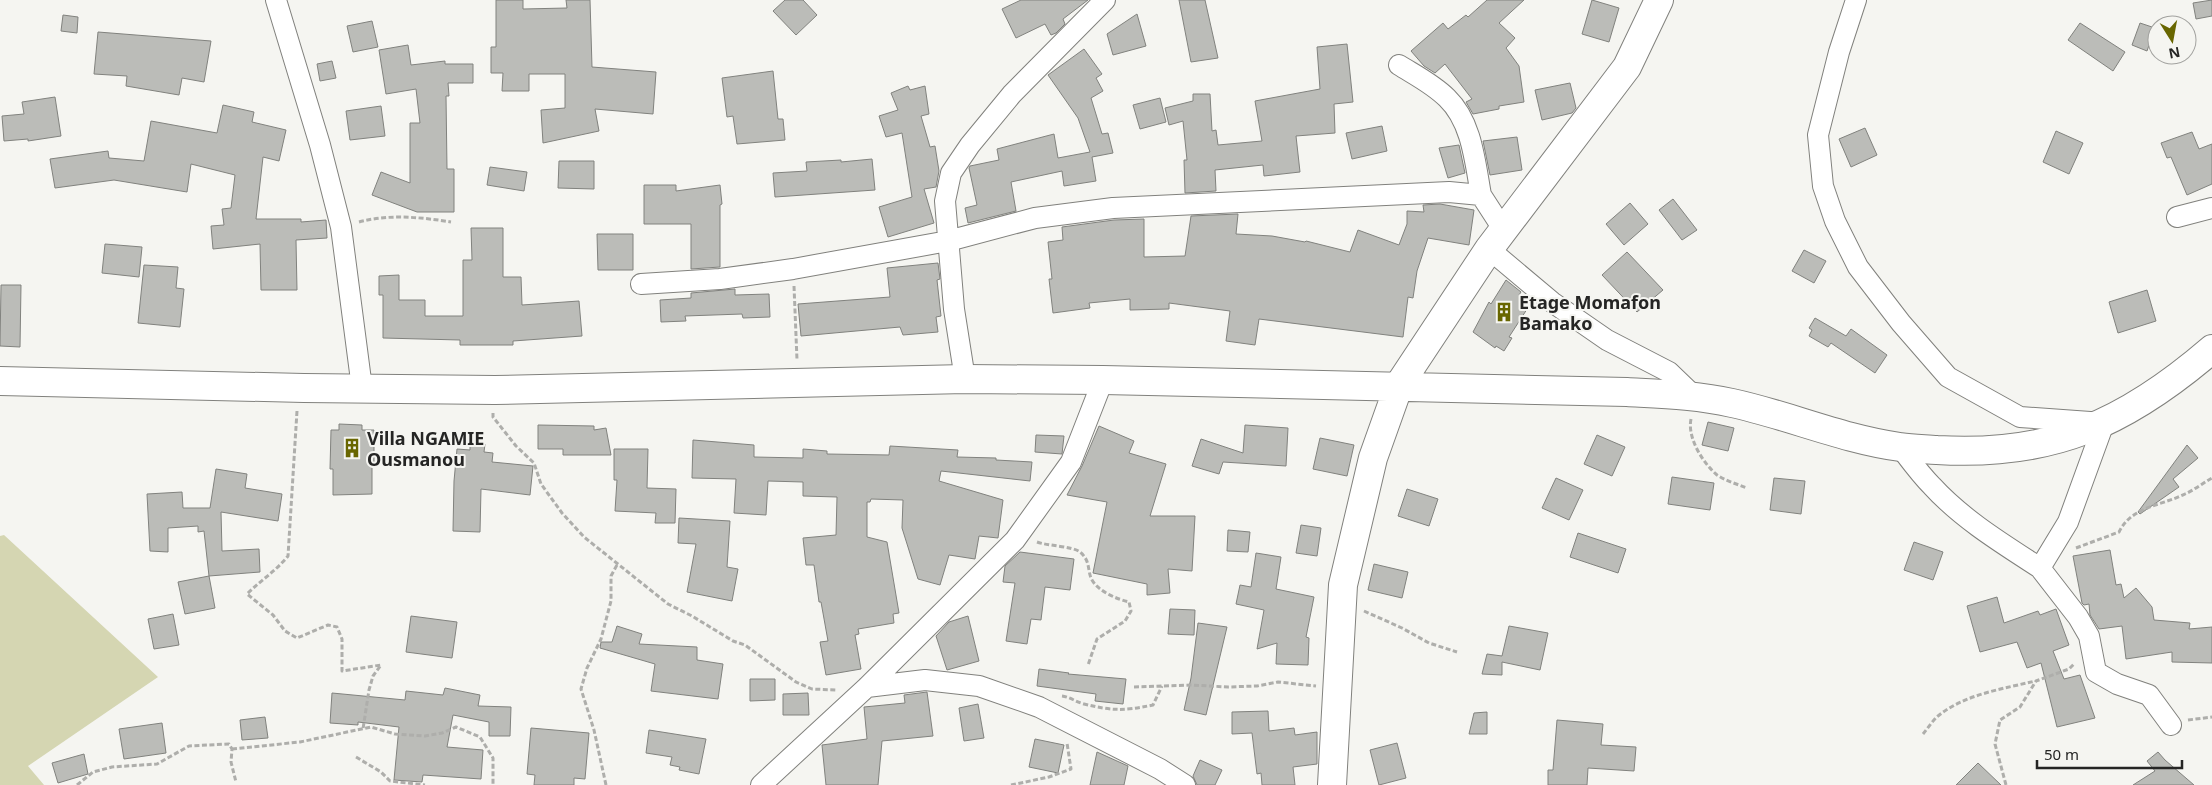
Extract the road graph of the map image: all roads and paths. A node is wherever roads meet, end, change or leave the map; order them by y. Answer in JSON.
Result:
{"nodes":[{"id":1,"x":1105,"y":0,"type":"edge"},
{"id":2,"x":1659,"y":0,"type":"edge"},
{"id":3,"x":1856,"y":0,"type":"edge"},
{"id":4,"x":279,"y":4,"type":"edge"},
{"id":5,"x":1399,"y":64,"type":"dead end"},
{"id":6,"x":1481,"y":195,"type":"junction"},
{"id":7,"x":2212,"y":208,"type":"edge"},
{"id":8,"x":2177,"y":217,"type":"dead end"},
{"id":9,"x":451,"y":222,"type":"dead end"},
{"id":10,"x":341,"y":227,"type":"junction"},
{"id":11,"x":1496,"y":239,"type":"junction"},
{"id":12,"x":948,"y":241,"type":"junction"},
{"id":13,"x":793,"y":269,"type":"junction"},
{"id":14,"x":641,"y":284,"type":"dead end"},
{"id":15,"x":2212,"y":349,"type":"edge"},
{"id":16,"x":965,"y":379,"type":"junction"},
{"id":17,"x":1103,"y":380,"type":"junction"},
{"id":18,"x":0,"y":381,"type":"edge"},
{"id":19,"x":798,"y":383,"type":"junction"},
{"id":20,"x":1399,"y":385,"type":"junction"},
{"id":21,"x":304,"y":388,"type":"junction"},
{"id":22,"x":362,"y":388,"type":"junction"},
{"id":23,"x":495,"y":390,"type":"junction"},
{"id":24,"x":1695,"y":397,"type":"junction"},
{"id":25,"x":2104,"y":423,"type":"junction"},
{"id":26,"x":1900,"y":447,"type":"junction"},
{"id":27,"x":2212,"y":478,"type":"edge"},
{"id":28,"x":1747,"y":488,"type":"dead end"},
{"id":29,"x":2068,"y":522,"type":"junction"},
{"id":30,"x":1015,"y":540,"type":"junction"},
{"id":31,"x":618,"y":563,"type":"junction"},
{"id":32,"x":2040,"y":568,"type":"junction"},
{"id":33,"x":1341,"y":602,"type":"junction"},
{"id":34,"x":2089,"y":636,"type":"junction"},
{"id":35,"x":1456,"y":652,"type":"dead end"},
{"id":36,"x":1088,"y":665,"type":"dead end"},
{"id":37,"x":2036,"y":681,"type":"junction"},
{"id":38,"x":1162,"y":686,"type":"junction"},
{"id":39,"x":867,"y":687,"type":"junction"},
{"id":40,"x":1134,"y":687,"type":"dead end"},
{"id":41,"x":1337,"y":687,"type":"junction"},
{"id":42,"x":1021,"y":701,"type":"junction"},
{"id":43,"x":1061,"y":718,"type":"junction"},
{"id":44,"x":2171,"y":725,"type":"dead end"},
{"id":45,"x":364,"y":728,"type":"junction"},
{"id":46,"x":1924,"y":734,"type":"dead end"},
{"id":47,"x":232,"y":748,"type":"junction"},
{"id":48,"x":356,"y":757,"type":"dead end"},
{"id":49,"x":236,"y":782,"type":"dead end"},
{"id":50,"x":77,"y":785,"type":"edge"},
{"id":51,"x":426,"y":785,"type":"edge"},
{"id":52,"x":493,"y":785,"type":"edge"},
{"id":53,"x":606,"y":785,"type":"edge"},
{"id":54,"x":761,"y":785,"type":"edge"},
{"id":55,"x":1010,"y":785,"type":"edge"},
{"id":56,"x":1185,"y":785,"type":"edge"},
{"id":57,"x":1332,"y":785,"type":"edge"},
{"id":58,"x":2006,"y":785,"type":"edge"}],
"edges":[{"from":1,"to":12,"type":"street"},
{"from":2,"to":11,"type":"main road"},
{"from":3,"to":25,"type":"street"},
{"from":4,"to":10,"type":"street"},
{"from":5,"to":6,"type":"street"},
{"from":6,"to":11,"type":"street"},
{"from":6,"to":12,"type":"street"},
{"from":7,"to":8,"type":"street"},
{"from":9,"to":10,"type":"path"},
{"from":10,"to":22,"type":"street"},
{"from":11,"to":20,"type":"main road"},
{"from":11,"to":24,"type":"street"},
{"from":12,"to":13,"type":"street"},
{"from":12,"to":16,"type":"street"},
{"from":13,"to":14,"type":"street"},
{"from":13,"to":19,"type":"path"},
{"from":15,"to":25,"type":"main road"},
{"from":16,"to":17,"type":"main road"},
{"from":16,"to":19,"type":"main road"},
{"from":17,"to":20,"type":"main road"},
{"from":17,"to":30,"type":"street"},
{"from":18,"to":21,"type":"main road"},
{"from":19,"to":23,"type":"main road"},
{"from":20,"to":24,"type":"main road"},
{"from":20,"to":33,"type":"main road"},
{"from":21,"to":22,"type":"main road"},
{"from":21,"to":45,"type":"path"},
{"from":22,"to":23,"type":"main road"},
{"from":23,"to":31,"type":"path"},
{"from":24,"to":26,"type":"main road"},
{"from":24,"to":28,"type":"path"},
{"from":25,"to":26,"type":"main road"},
{"from":25,"to":29,"type":"street"},
{"from":26,"to":32,"type":"street"},
{"from":27,"to":29,"type":"path"},
{"from":29,"to":32,"type":"street"},
{"from":30,"to":36,"type":"path"},
{"from":30,"to":39,"type":"street"},
{"from":31,"to":39,"type":"path"},
{"from":31,"to":53,"type":"path"},
{"from":32,"to":34,"type":"street"},
{"from":33,"to":35,"type":"path"},
{"from":33,"to":41,"type":"main road"},
{"from":34,"to":37,"type":"path"},
{"from":34,"to":44,"type":"street"},
{"from":37,"to":46,"type":"path"},
{"from":37,"to":58,"type":"path"},
{"from":38,"to":40,"type":"path"},
{"from":38,"to":41,"type":"path"},
{"from":38,"to":42,"type":"path"},
{"from":39,"to":42,"type":"street"},
{"from":39,"to":54,"type":"street"},
{"from":41,"to":57,"type":"main road"},
{"from":42,"to":43,"type":"street"},
{"from":43,"to":55,"type":"path"},
{"from":43,"to":56,"type":"street"},
{"from":45,"to":47,"type":"path"},
{"from":45,"to":52,"type":"path"},
{"from":47,"to":49,"type":"path"},
{"from":47,"to":50,"type":"path"},
{"from":48,"to":51,"type":"path"}]}
